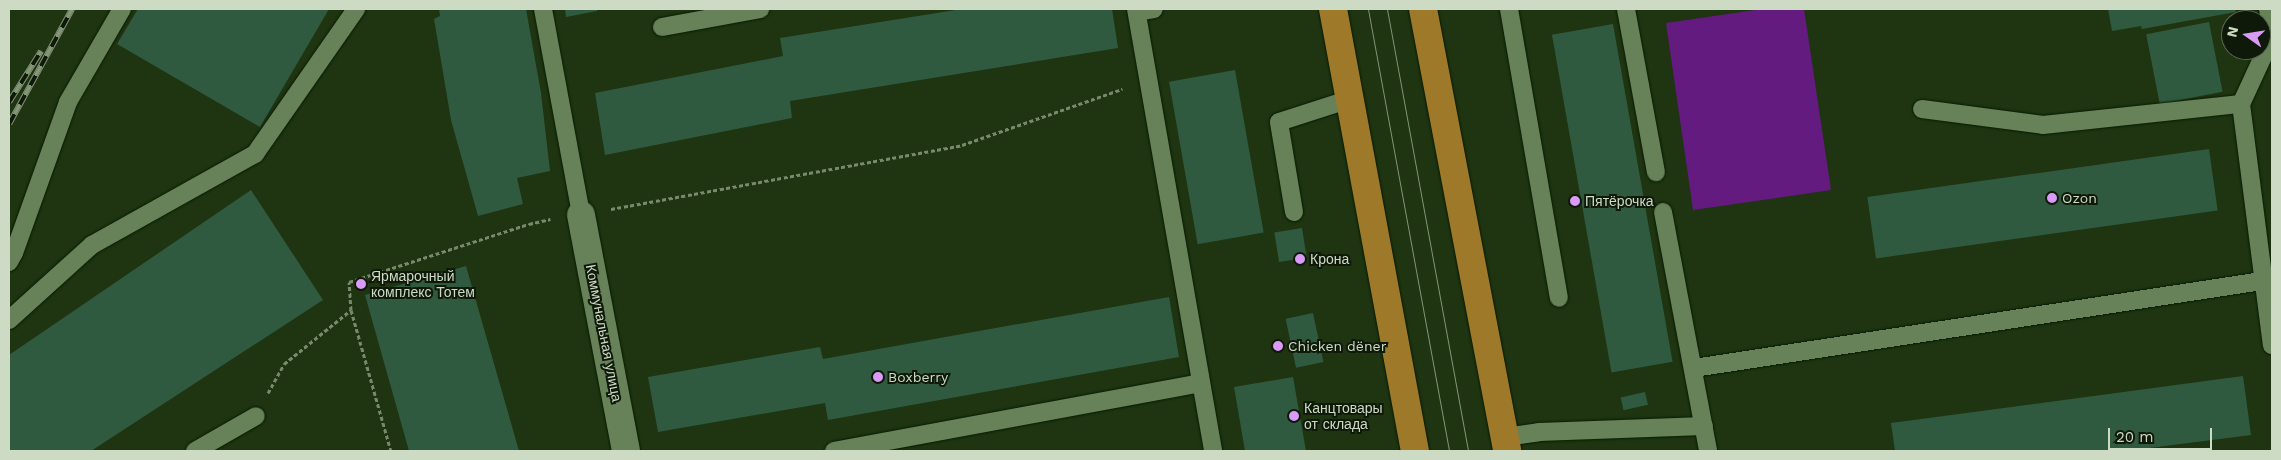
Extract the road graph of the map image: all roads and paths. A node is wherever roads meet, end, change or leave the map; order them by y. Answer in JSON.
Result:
{"nodes":[{"id":1,"x":122,"y":9,"type":"edge"},
{"id":2,"x":356,"y":9,"type":"edge"},
{"id":3,"x":543,"y":9,"type":"edge"},
{"id":4,"x":760,"y":9,"type":"edge"},
{"id":5,"x":1154,"y":9,"type":"edge"},
{"id":6,"x":1333,"y":9,"type":"edge"},
{"id":7,"x":1424,"y":9,"type":"edge"},
{"id":8,"x":1509,"y":9,"type":"edge"},
{"id":9,"x":1626,"y":9,"type":"edge"},
{"id":10,"x":2268,"y":9,"type":"edge"},
{"id":11,"x":1136,"y":10,"type":"edge"},
{"id":12,"x":662,"y":27,"type":"dead end"},
{"id":13,"x":2272,"y":31,"type":"edge"},
{"id":14,"x":2272,"y":37,"type":"edge"},
{"id":15,"x":1148,"y":80,"type":"junction"},
{"id":16,"x":1350,"y":99,"type":"junction"},
{"id":17,"x":2240,"y":104,"type":"junction"},
{"id":18,"x":1922,"y":109,"type":"dead end"},
{"id":19,"x":1656,"y":172,"type":"dead end"},
{"id":20,"x":1294,"y":212,"type":"dead end"},
{"id":21,"x":1663,"y":212,"type":"dead end"},
{"id":22,"x":581,"y":215,"type":"junction"},
{"id":23,"x":9,"y":262,"type":"edge"},
{"id":24,"x":2262,"y":280,"type":"junction"},
{"id":25,"x":1559,"y":298,"type":"dead end"},
{"id":26,"x":350,"y":310,"type":"junction"},
{"id":27,"x":9,"y":320,"type":"edge"},
{"id":28,"x":2272,"y":345,"type":"edge"},
{"id":29,"x":1694,"y":368,"type":"junction"},
{"id":30,"x":1200,"y":382,"type":"junction"},
{"id":31,"x":256,"y":416,"type":"joint"},
{"id":32,"x":1704,"y":426,"type":"junction"},
{"id":33,"x":1506,"y":444,"type":"edge"},
{"id":34,"x":195,"y":451,"type":"edge"},
{"id":35,"x":391,"y":451,"type":"edge"},
{"id":36,"x":626,"y":451,"type":"edge"},
{"id":37,"x":834,"y":451,"type":"edge"},
{"id":38,"x":1213,"y":451,"type":"edge"},
{"id":39,"x":1415,"y":451,"type":"edge"},
{"id":40,"x":1708,"y":451,"type":"edge"}],
"edges":[{"from":1,"to":23,"type":"lane"},
{"from":2,"to":27,"type":"lane"},
{"from":3,"to":22,"type":"lane"},
{"from":4,"to":12,"type":"lane"},
{"from":5,"to":11,"type":"lane"},
{"from":6,"to":16,"type":"highway"},
{"from":7,"to":33,"type":"highway"},
{"from":8,"to":25,"type":"lane"},
{"from":9,"to":19,"type":"lane"},
{"from":10,"to":13,"type":"lane"},
{"from":11,"to":15,"type":"lane"},
{"from":14,"to":17,"type":"lane"},
{"from":15,"to":22,"type":"path"},
{"from":15,"to":30,"type":"lane"},
{"from":16,"to":20,"type":"lane"},
{"from":16,"to":39,"type":"highway"},
{"from":17,"to":18,"type":"lane"},
{"from":17,"to":24,"type":"lane"},
{"from":21,"to":29,"type":"lane"},
{"from":22,"to":26,"type":"path"},
{"from":22,"to":36,"type":"street","name":"Коммунальная улица"},
{"from":24,"to":28,"type":"lane"},
{"from":24,"to":29,"type":"lane"},
{"from":26,"to":31,"type":"path"},
{"from":26,"to":35,"type":"path"},
{"from":29,"to":32,"type":"lane"},
{"from":30,"to":37,"type":"lane"},
{"from":30,"to":38,"type":"lane"},
{"from":31,"to":34,"type":"lane"},
{"from":32,"to":33,"type":"lane"},
{"from":32,"to":40,"type":"lane"}]}
